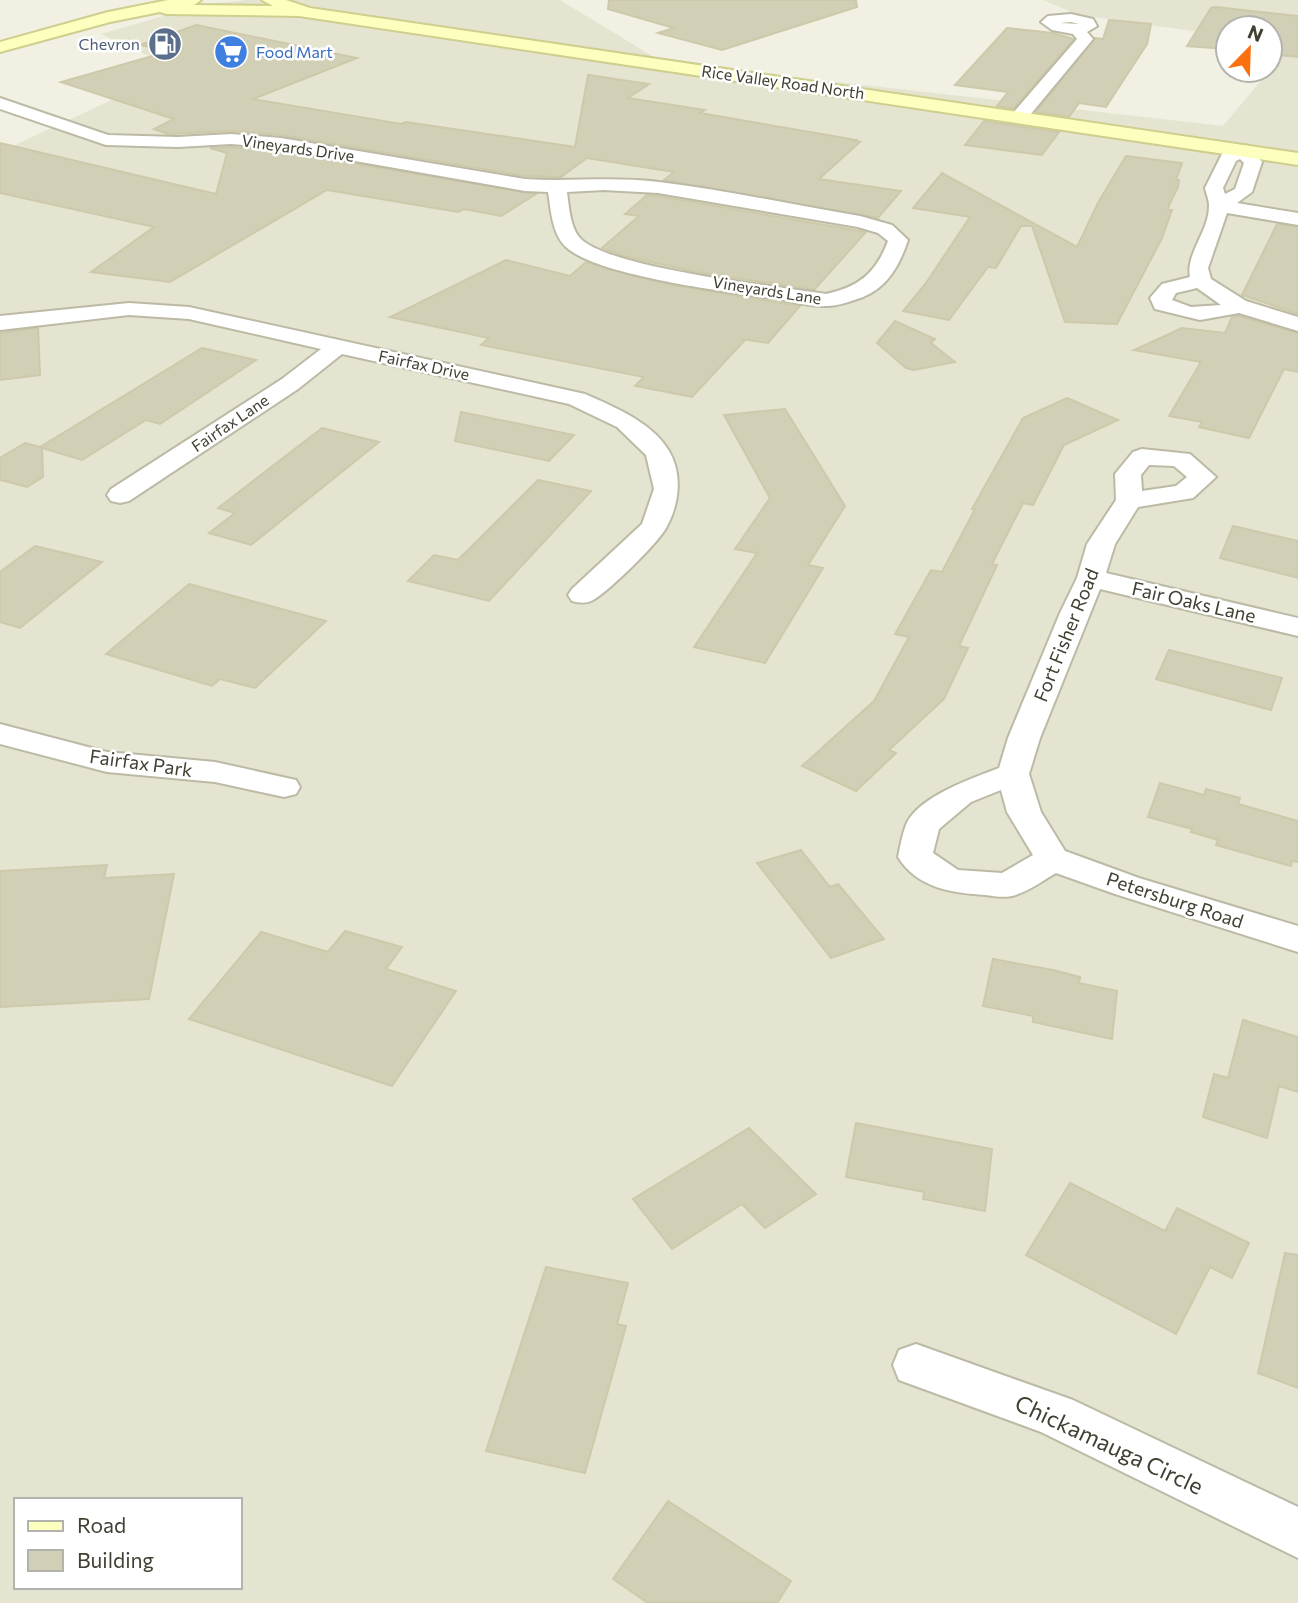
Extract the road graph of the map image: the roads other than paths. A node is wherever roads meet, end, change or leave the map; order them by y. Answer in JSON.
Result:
{"nodes":[{"id":1,"x":194,"y":0,"type":"edge"},
{"id":2,"x":270,"y":0,"type":"edge"},
{"id":3,"x":143,"y":10,"type":"junction"},
{"id":4,"x":307,"y":13,"type":"junction"},
{"id":5,"x":1077,"y":29,"type":"dead end"},
{"id":6,"x":0,"y":47,"type":"edge"},
{"id":7,"x":0,"y":103,"type":"edge"},
{"id":8,"x":1019,"y":117,"type":"junction"},
{"id":9,"x":1242,"y":150,"type":"junction"},
{"id":10,"x":1298,"y":159,"type":"edge"},
{"id":11,"x":557,"y":187,"type":"junction"},
{"id":12,"x":1219,"y":206,"type":"junction"},
{"id":13,"x":1298,"y":219,"type":"edge"},
{"id":14,"x":1200,"y":281,"type":"junction"},
{"id":15,"x":1238,"y":306,"type":"junction"},
{"id":16,"x":0,"y":323,"type":"edge"},
{"id":17,"x":1298,"y":324,"type":"edge"},
{"id":18,"x":337,"y":347,"type":"junction"},
{"id":19,"x":120,"y":495,"type":"dead end"},
{"id":20,"x":1129,"y":500,"type":"dead end"},
{"id":21,"x":1091,"y":578,"type":"junction"},
{"id":22,"x":582,"y":595,"type":"dead end"},
{"id":23,"x":1298,"y":627,"type":"edge"},
{"id":24,"x":0,"y":734,"type":"edge"},
{"id":25,"x":1013,"y":774,"type":"junction"},
{"id":26,"x":284,"y":787,"type":"dead end"},
{"id":27,"x":1054,"y":859,"type":"junction"},
{"id":28,"x":1298,"y":939,"type":"edge"},
{"id":29,"x":916,"y":1365,"type":"dead end"},
{"id":30,"x":1298,"y":1533,"type":"edge"}],
"edges":[{"from":1,"to":3,"type":"street"},
{"from":2,"to":4,"type":"street","name":"Rice Valley Road North"},
{"from":3,"to":4,"type":"street"},
{"from":3,"to":6,"type":"street"},
{"from":4,"to":8,"type":"street","name":"Rice Valley Road North"},
{"from":5,"to":8,"type":"street"},
{"from":7,"to":11,"type":"street","name":"Vineyards Drive"},
{"from":8,"to":9,"type":"street","name":"Rice Valley Road North"},
{"from":9,"to":10,"type":"street","name":"Rice Valley Road North"},
{"from":9,"to":12,"type":"street"},
{"from":9,"to":12,"type":"street"},
{"from":11,"to":11,"type":"street","name":"Vineyards Lane"},
{"from":12,"to":13,"type":"street"},
{"from":12,"to":14,"type":"street"},
{"from":14,"to":15,"type":"street"},
{"from":14,"to":15,"type":"street"},
{"from":15,"to":17,"type":"street"},
{"from":16,"to":18,"type":"street","name":"Fairfax Drive"},
{"from":18,"to":19,"type":"street","name":"Fairfax Lane"},
{"from":18,"to":22,"type":"street","name":"Fairfax Drive"},
{"from":20,"to":21,"type":"street","name":"Fort Fisher Road"},
{"from":21,"to":23,"type":"street","name":"Fair Oaks Lane"},
{"from":21,"to":25,"type":"street","name":"Fort Fisher Road"},
{"from":24,"to":26,"type":"street","name":"Fairfax Park"},
{"from":25,"to":27,"type":"street"},
{"from":25,"to":27,"type":"street"},
{"from":27,"to":28,"type":"street","name":"Petersburg Road"},
{"from":29,"to":30,"type":"street","name":"Chickamauga Circle"}]}
